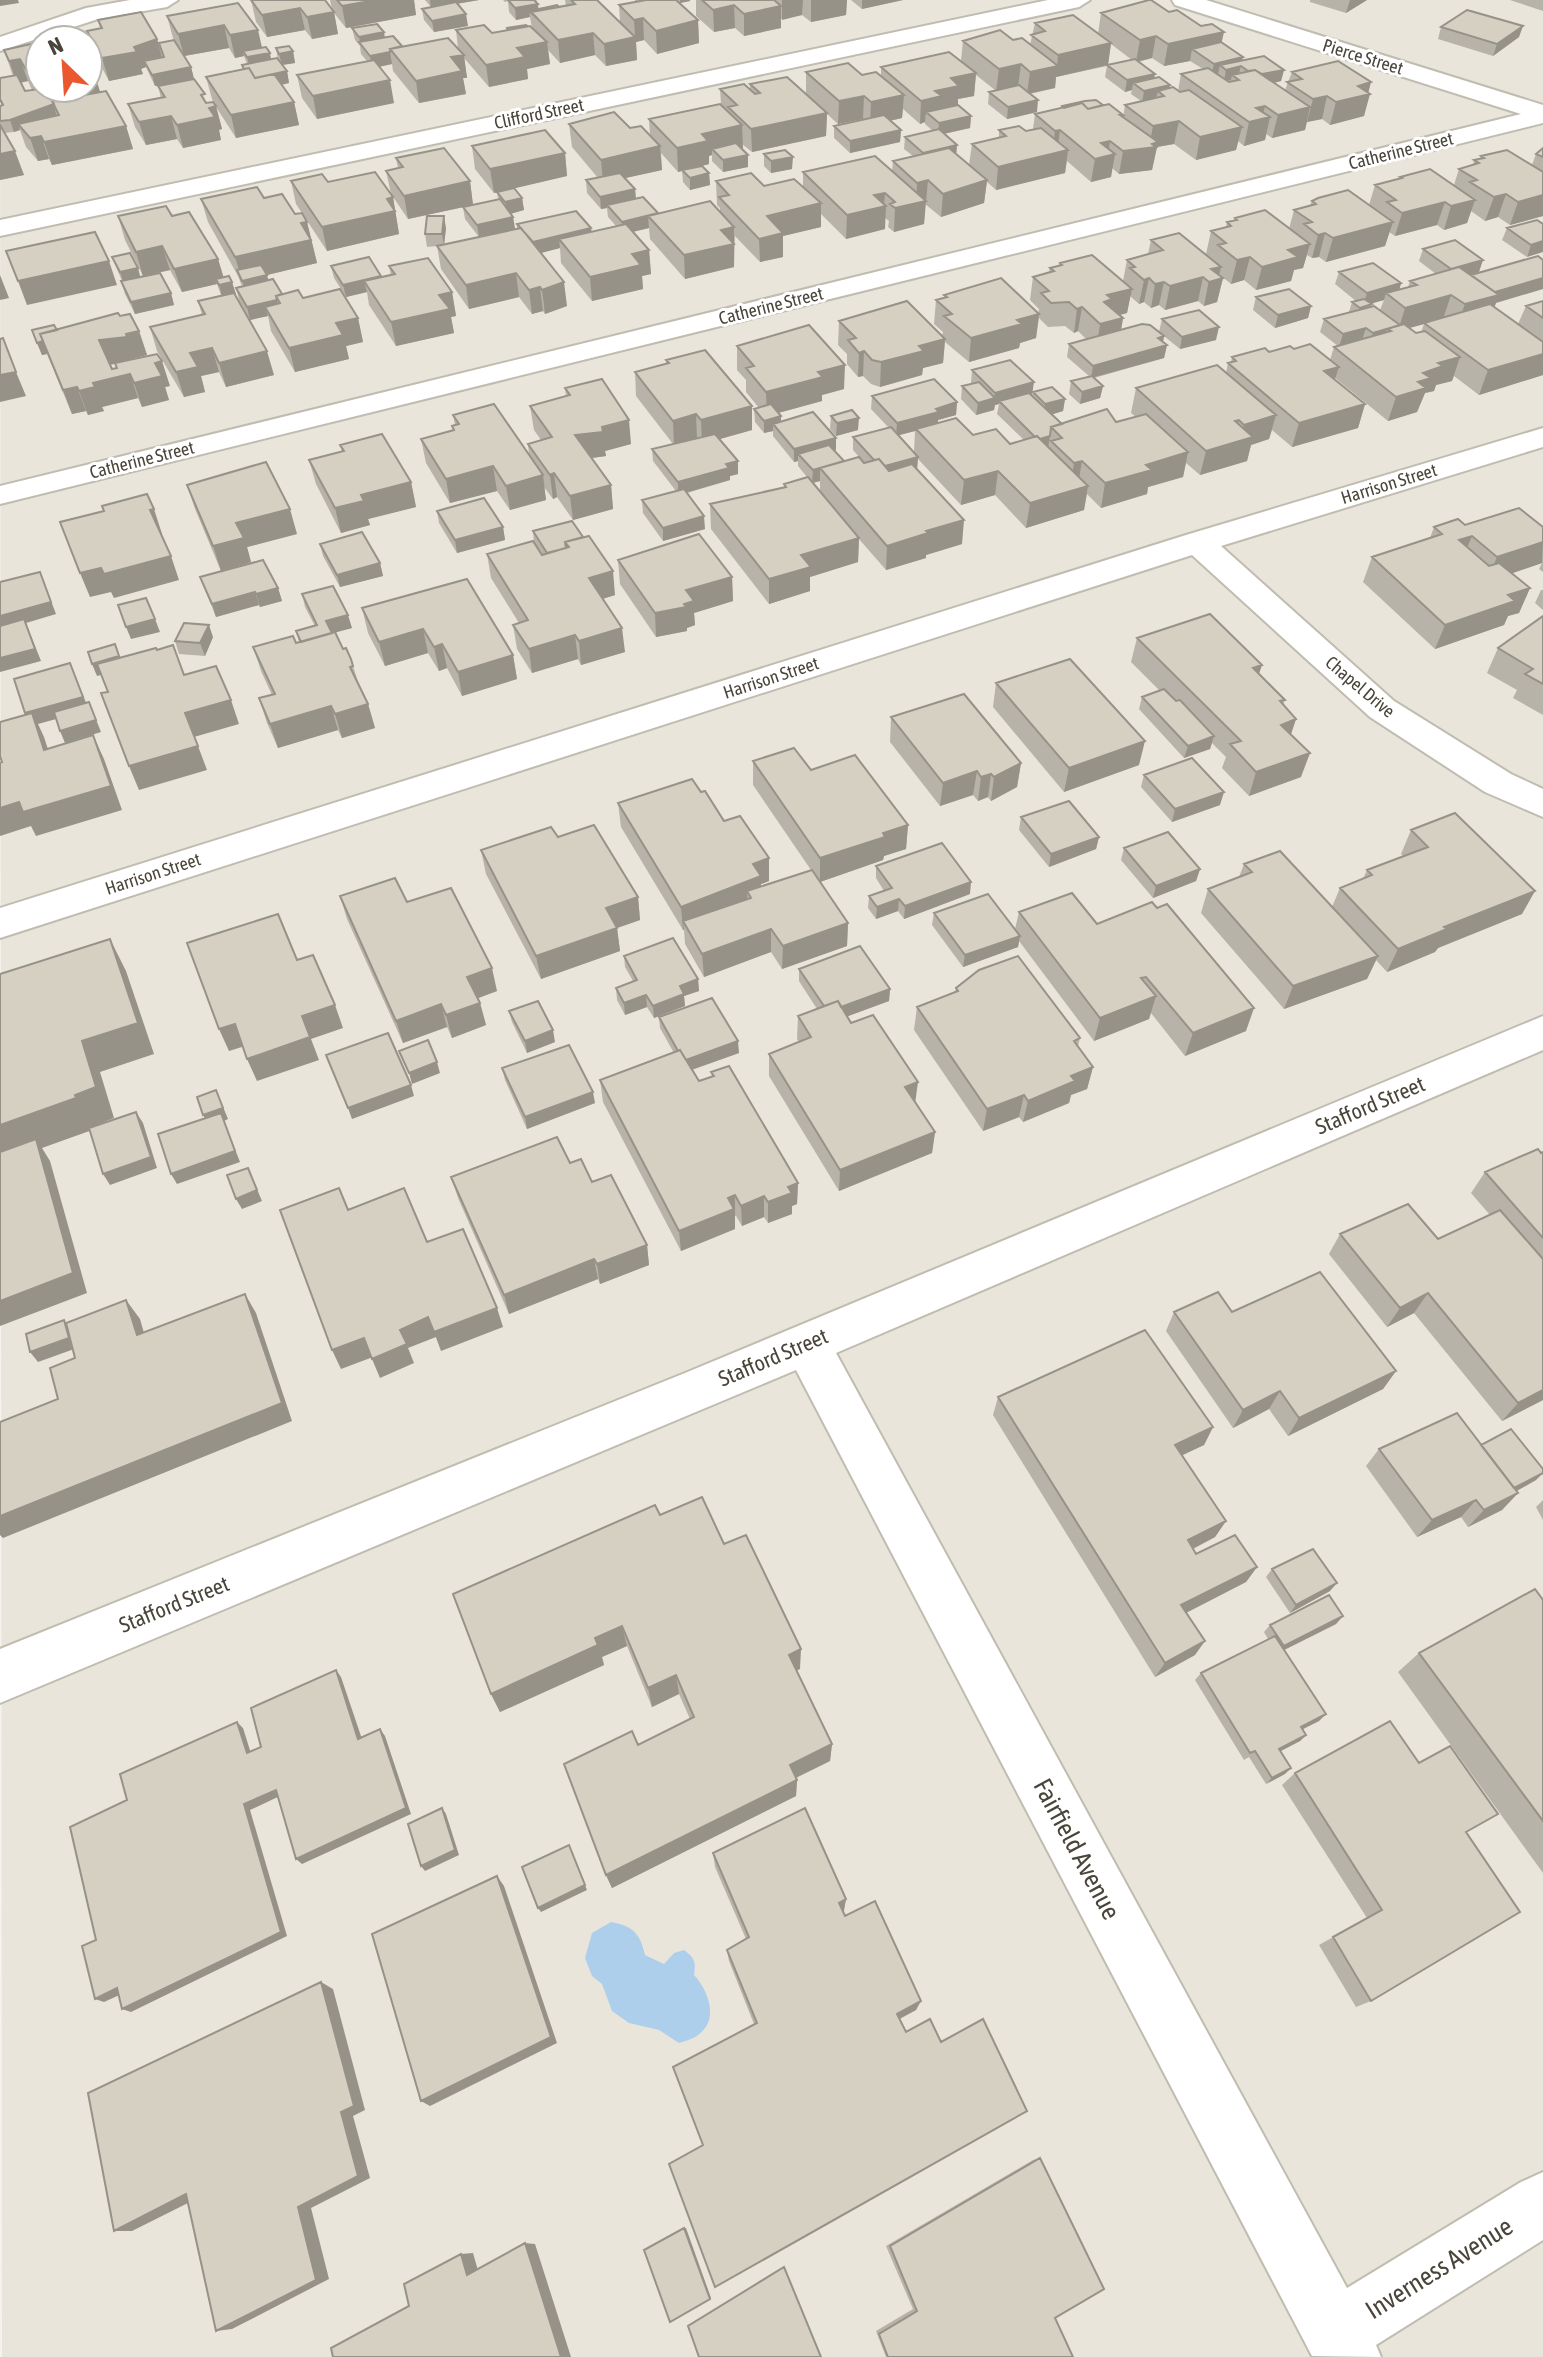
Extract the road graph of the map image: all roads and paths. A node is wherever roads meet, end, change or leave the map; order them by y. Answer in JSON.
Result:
{"nodes":[{"id":1,"x":167,"y":0,"type":"edge"},
{"id":2,"x":1079,"y":0,"type":"edge"},
{"id":3,"x":1183,"y":0,"type":"edge"},
{"id":4,"x":0,"y":44,"type":"edge"},
{"id":5,"x":1543,"y":115,"type":"edge"},
{"id":6,"x":0,"y":228,"type":"edge"},
{"id":7,"x":1543,"y":437,"type":"edge"},
{"id":8,"x":0,"y":495,"type":"edge"},
{"id":9,"x":1197,"y":542,"type":"junction"},
{"id":10,"x":1543,"y":804,"type":"edge"},
{"id":11,"x":0,"y":923,"type":"edge"},
{"id":12,"x":1543,"y":1032,"type":"edge"},
{"id":13,"x":805,"y":1342,"type":"junction"},
{"id":14,"x":0,"y":1676,"type":"edge"},
{"id":15,"x":1543,"y":2204,"type":"edge"},
{"id":16,"x":1342,"y":2345,"type":"edge"}],
"edges":[{"from":1,"to":4,"type":"street"},
{"from":2,"to":6,"type":"street","name":"Clifford Street"},
{"from":3,"to":5,"type":"street","name":"Pierce Street"},
{"from":5,"to":8,"type":"street","name":"Catherine Street"},
{"from":7,"to":9,"type":"street","name":"Harrison Street"},
{"from":9,"to":10,"type":"street","name":"Chapel Drive"},
{"from":9,"to":11,"type":"street","name":"Harrison Street"},
{"from":12,"to":13,"type":"street","name":"Stafford Street"},
{"from":13,"to":14,"type":"street","name":"Stafford Street"},
{"from":13,"to":16,"type":"street","name":"Fairfield Avenue"},
{"from":15,"to":16,"type":"street","name":"Inverness Avenue"}]}
